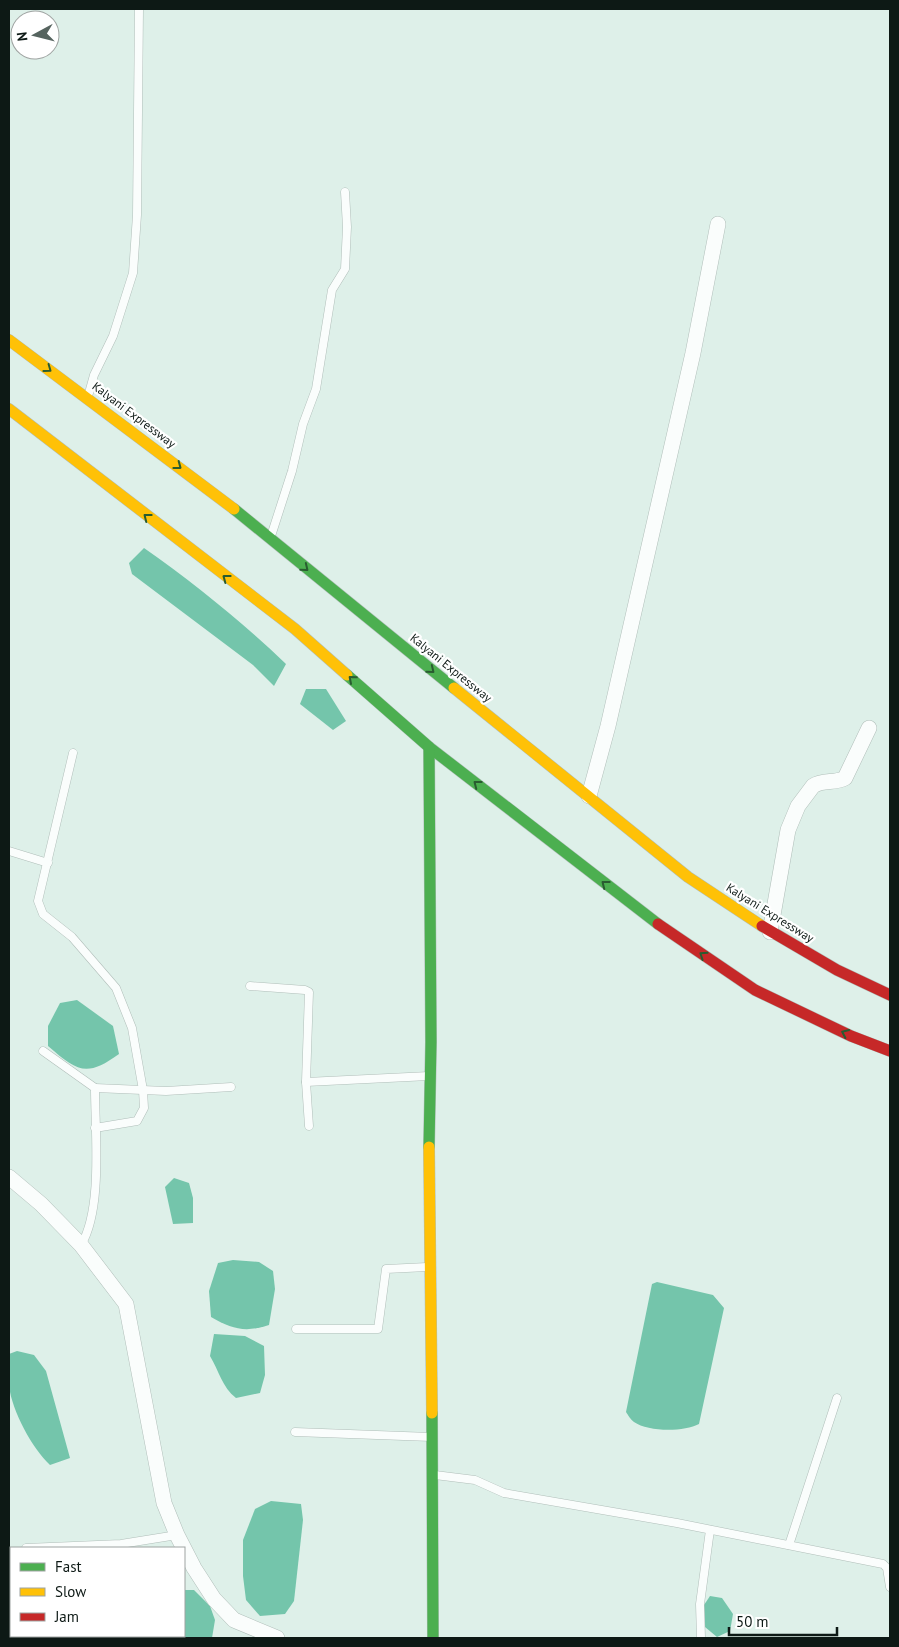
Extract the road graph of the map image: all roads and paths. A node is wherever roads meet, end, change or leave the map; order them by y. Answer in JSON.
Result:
{"nodes":[{"id":1,"x":139,"y":9,"type":"edge"},
{"id":2,"x":346,"y":192,"type":"dead end"},
{"id":3,"x":718,"y":224,"type":"dead end"},
{"id":4,"x":9,"y":340,"type":"edge"},
{"id":5,"x":87,"y":397,"type":"junction"},
{"id":6,"x":9,"y":409,"type":"edge"},
{"id":7,"x":270,"y":540,"type":"junction"},
{"id":8,"x":868,"y":728,"type":"dead end"},
{"id":9,"x":429,"y":746,"type":"junction"},
{"id":10,"x":73,"y":753,"type":"dead end"},
{"id":11,"x":589,"y":796,"type":"junction"},
{"id":12,"x":9,"y":851,"type":"edge"},
{"id":13,"x":48,"y":863,"type":"junction"},
{"id":14,"x":770,"y":932,"type":"junction"},
{"id":15,"x":250,"y":986,"type":"dead end"},
{"id":16,"x":890,"y":995,"type":"edge"},
{"id":17,"x":43,"y":1051,"type":"dead end"},
{"id":18,"x":890,"y":1051,"type":"edge"},
{"id":19,"x":430,"y":1076,"type":"junction"},
{"id":20,"x":306,"y":1082,"type":"junction"},
{"id":21,"x":231,"y":1087,"type":"dead end"},
{"id":22,"x":95,"y":1088,"type":"junction"},
{"id":23,"x":143,"y":1090,"type":"junction"},
{"id":24,"x":309,"y":1126,"type":"dead end"},
{"id":25,"x":95,"y":1128,"type":"junction"},
{"id":26,"x":9,"y":1177,"type":"edge"},
{"id":27,"x":81,"y":1245,"type":"junction"},
{"id":28,"x":429,"y":1267,"type":"junction"},
{"id":29,"x":296,"y":1329,"type":"dead end"},
{"id":30,"x":837,"y":1398,"type":"dead end"},
{"id":31,"x":295,"y":1432,"type":"dead end"},
{"id":32,"x":432,"y":1437,"type":"junction"},
{"id":33,"x":433,"y":1475,"type":"junction"},
{"id":34,"x":710,"y":1530,"type":"junction"},
{"id":35,"x":177,"y":1535,"type":"junction"},
{"id":36,"x":789,"y":1545,"type":"junction"},
{"id":37,"x":121,"y":1546,"type":"edge"},
{"id":38,"x":74,"y":1547,"type":"edge"},
{"id":39,"x":183,"y":1547,"type":"edge"},
{"id":40,"x":185,"y":1551,"type":"edge"},
{"id":41,"x":890,"y":1588,"type":"edge"},
{"id":42,"x":261,"y":1636,"type":"edge"},
{"id":43,"x":277,"y":1638,"type":"edge"},
{"id":44,"x":433,"y":1638,"type":"edge"},
{"id":45,"x":700,"y":1638,"type":"edge"}],
"edges":[{"from":1,"to":5,"type":"lane"},
{"from":2,"to":7,"type":"lane"},
{"from":3,"to":11,"type":"street"},
{"from":4,"to":5,"type":"main road","name":"Kalyani Expressway","one_way":true},
{"from":5,"to":7,"type":"main road","name":"Kalyani Expressway","one_way":true},
{"from":9,"to":6,"type":"main road","one_way":true},
{"from":7,"to":11,"type":"main road","name":"Kalyani Expressway","one_way":true},
{"from":8,"to":14,"type":"street"},
{"from":18,"to":9,"type":"main road","one_way":true},
{"from":9,"to":19,"type":"main road"},
{"from":10,"to":13,"type":"lane"},
{"from":11,"to":14,"type":"main road","name":"Kalyani Expressway"},
{"from":12,"to":13,"type":"lane"},
{"from":13,"to":23,"type":"lane"},
{"from":14,"to":16,"type":"main road","name":"Kalyani Expressway"},
{"from":15,"to":20,"type":"lane"},
{"from":17,"to":22,"type":"lane"},
{"from":19,"to":20,"type":"lane"},
{"from":19,"to":28,"type":"main road"},
{"from":20,"to":24,"type":"lane"},
{"from":21,"to":23,"type":"lane"},
{"from":22,"to":23,"type":"lane"},
{"from":22,"to":25,"type":"lane"},
{"from":23,"to":25,"type":"lane"},
{"from":25,"to":27,"type":"lane"},
{"from":26,"to":27,"type":"street"},
{"from":27,"to":35,"type":"street"},
{"from":28,"to":29,"type":"lane"},
{"from":28,"to":32,"type":"main road"},
{"from":30,"to":36,"type":"lane"},
{"from":31,"to":32,"type":"lane"},
{"from":32,"to":33,"type":"main road"},
{"from":33,"to":34,"type":"lane"},
{"from":33,"to":44,"type":"main road"},
{"from":34,"to":36,"type":"lane"},
{"from":34,"to":45,"type":"lane"},
{"from":35,"to":37,"type":"lane"},
{"from":35,"to":39,"type":"street"},
{"from":36,"to":41,"type":"lane"},
{"from":37,"to":38,"type":"lane"},
{"from":40,"to":42,"type":"street"},
{"from":42,"to":43,"type":"street"}]}
